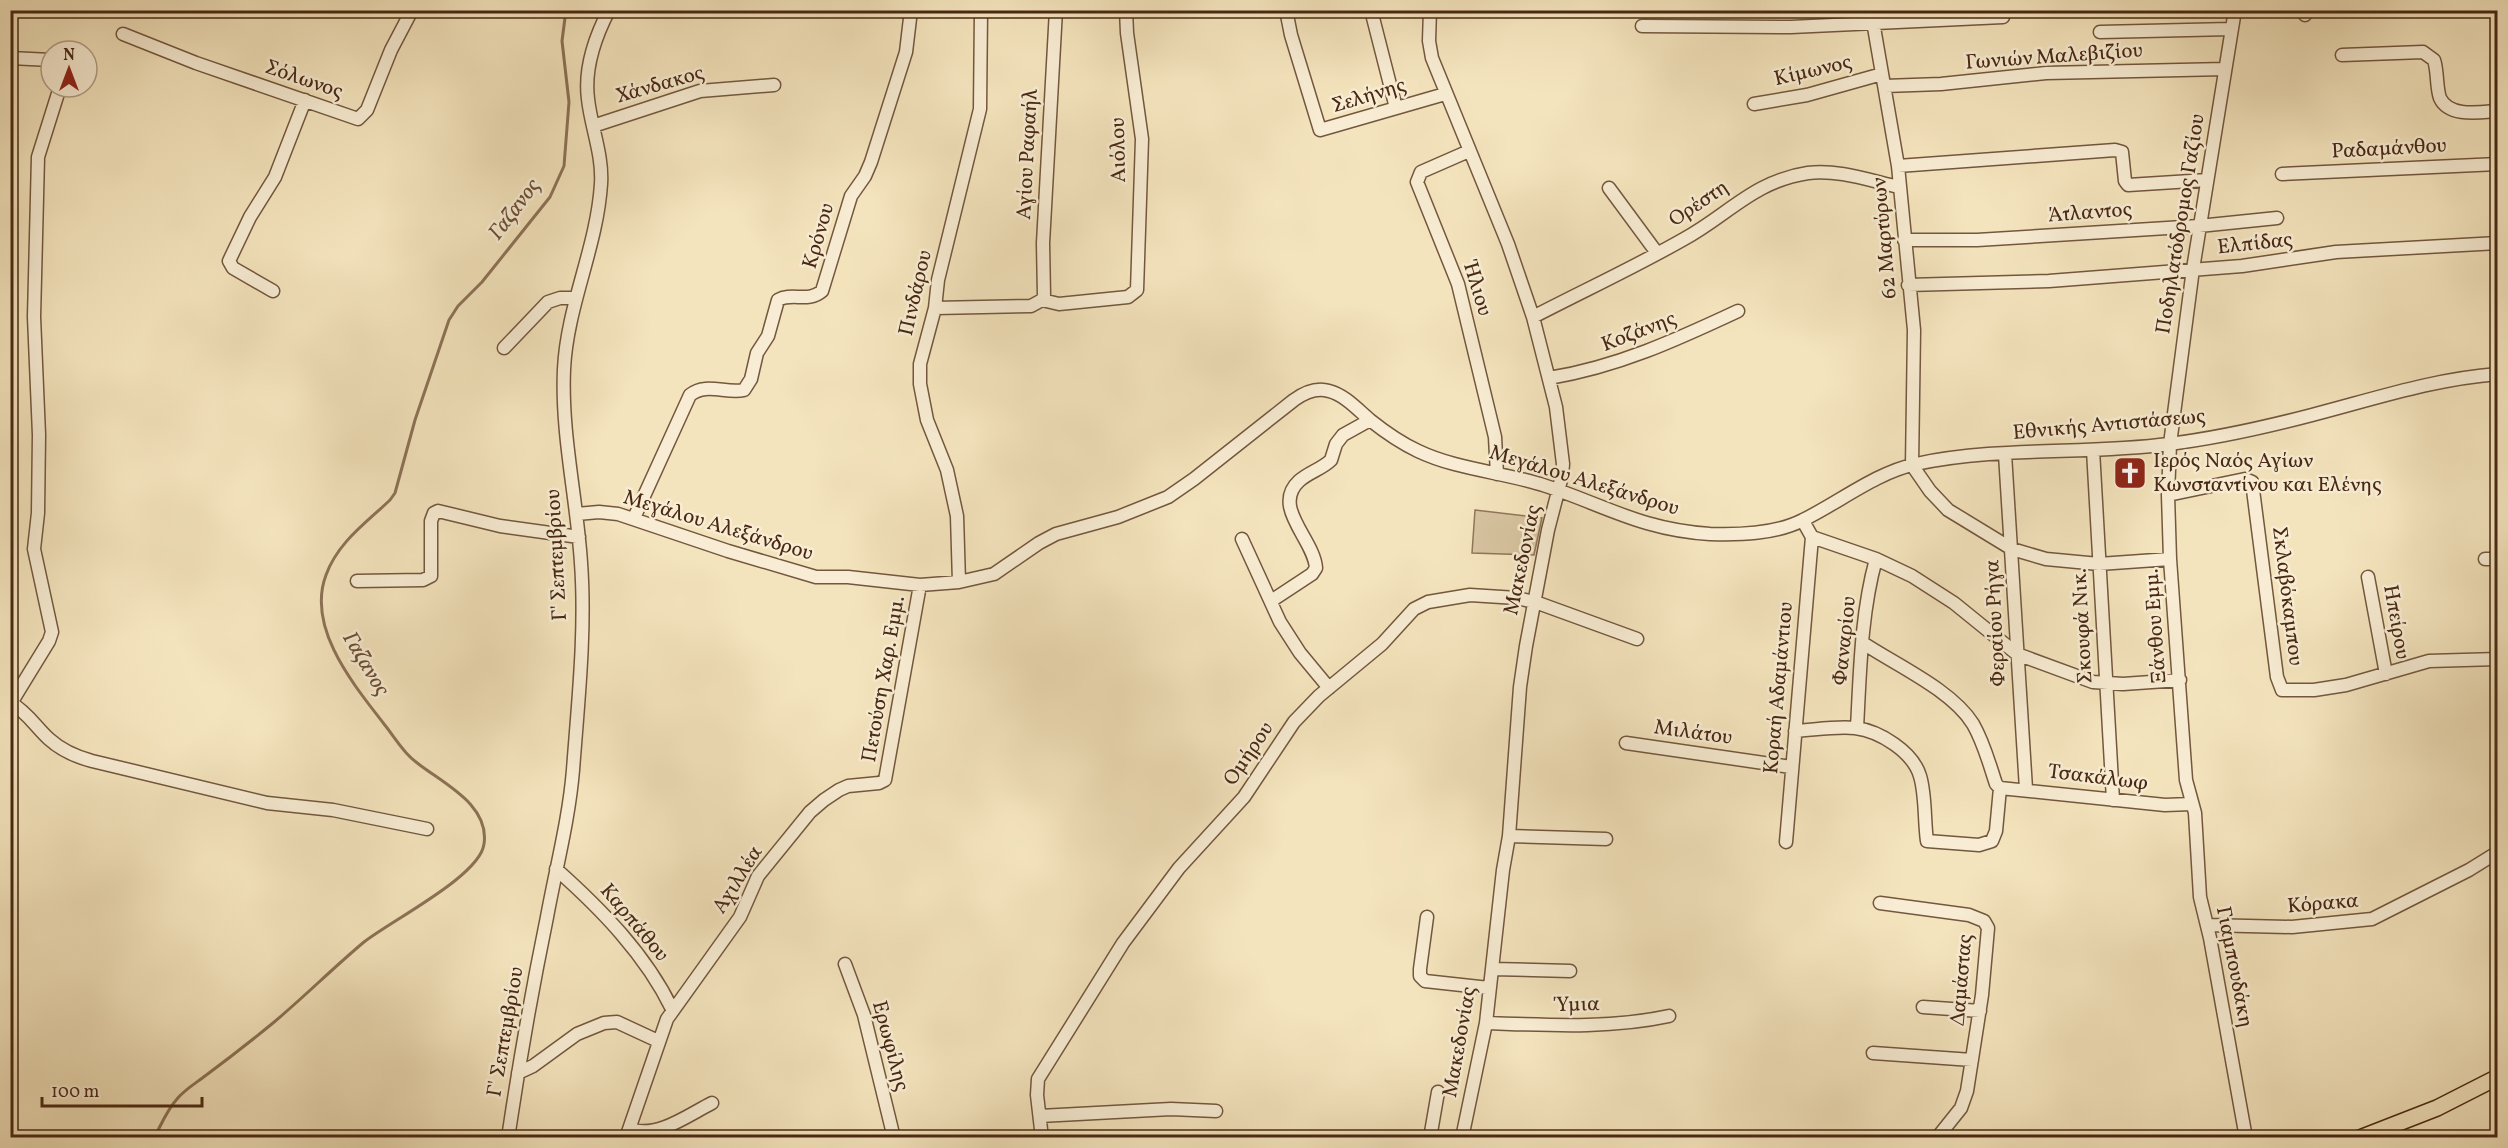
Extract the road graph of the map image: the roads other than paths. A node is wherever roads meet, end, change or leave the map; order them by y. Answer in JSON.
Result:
{"nodes":[{"id":1,"x":412,"y":10,"type":"edge"},
{"id":2,"x":609,"y":10,"type":"edge"},
{"id":3,"x":911,"y":10,"type":"edge"},
{"id":4,"x":981,"y":10,"type":"edge"},
{"id":5,"x":1056,"y":10,"type":"edge"},
{"id":6,"x":1126,"y":10,"type":"edge"},
{"id":7,"x":1286,"y":10,"type":"edge"},
{"id":8,"x":1371,"y":10,"type":"edge"},
{"id":9,"x":1430,"y":10,"type":"edge"},
{"id":10,"x":2235,"y":10,"type":"edge"},
{"id":11,"x":1871,"y":16,"type":"edge"},
{"id":12,"x":2003,"y":17,"type":"dead end"},
{"id":13,"x":1641,"y":26,"type":"dead end"},
{"id":14,"x":2232,"y":29,"type":"junction"},
{"id":15,"x":2100,"y":32,"type":"dead end"},
{"id":16,"x":123,"y":34,"type":"dead end"},
{"id":17,"x":2342,"y":55,"type":"dead end"},
{"id":18,"x":10,"y":58,"type":"edge"},
{"id":19,"x":39,"y":59,"type":"edge"},
{"id":20,"x":2225,"y":69,"type":"junction"},
{"id":21,"x":1884,"y":80,"type":"junction"},
{"id":22,"x":774,"y":85,"type":"dead end"},
{"id":23,"x":1445,"y":94,"type":"junction"},
{"id":24,"x":56,"y":99,"type":"edge"},
{"id":25,"x":305,"y":100,"type":"junction"},
{"id":26,"x":1754,"y":104,"type":"dead end"},
{"id":27,"x":1396,"y":108,"type":"junction"},
{"id":28,"x":2498,"y":111,"type":"edge"},
{"id":29,"x":594,"y":126,"type":"junction"},
{"id":30,"x":1469,"y":152,"type":"junction"},
{"id":31,"x":2498,"y":164,"type":"edge"},
{"id":32,"x":1898,"y":166,"type":"junction"},
{"id":33,"x":2282,"y":174,"type":"dead end"},
{"id":34,"x":2206,"y":180,"type":"junction"},
{"id":35,"x":1899,"y":187,"type":"junction"},
{"id":36,"x":1609,"y":188,"type":"dead end"},
{"id":37,"x":2277,"y":218,"type":"dead end"},
{"id":38,"x":2199,"y":226,"type":"junction"},
{"id":39,"x":1904,"y":240,"type":"junction"},
{"id":40,"x":2498,"y":243,"type":"edge"},
{"id":41,"x":1657,"y":253,"type":"junction"},
{"id":42,"x":2193,"y":269,"type":"junction"},
{"id":43,"x":1908,"y":285,"type":"junction"},
{"id":44,"x":273,"y":291,"type":"dead end"},
{"id":45,"x":576,"y":298,"type":"junction"},
{"id":46,"x":1042,"y":300,"type":"junction"},
{"id":47,"x":935,"y":308,"type":"junction"},
{"id":48,"x":1738,"y":311,"type":"dead end"},
{"id":49,"x":1533,"y":317,"type":"junction"},
{"id":50,"x":504,"y":348,"type":"dead end"},
{"id":51,"x":2498,"y":374,"type":"edge"},
{"id":52,"x":1549,"y":378,"type":"junction"},
{"id":53,"x":1370,"y":420,"type":"junction"},
{"id":54,"x":2170,"y":444,"type":"junction"},
{"id":55,"x":2092,"y":450,"type":"junction"},
{"id":56,"x":2005,"y":454,"type":"junction"},
{"id":57,"x":1912,"y":465,"type":"junction"},
{"id":58,"x":1497,"y":474,"type":"junction"},
{"id":59,"x":1558,"y":491,"type":"junction"},
{"id":60,"x":2168,"y":495,"type":"junction"},
{"id":61,"x":577,"y":514,"type":"junction"},
{"id":62,"x":634,"y":518,"type":"junction"},
{"id":63,"x":1803,"y":521,"type":"junction"},
{"id":64,"x":579,"y":537,"type":"junction"},
{"id":65,"x":1812,"y":537,"type":"junction"},
{"id":66,"x":1242,"y":539,"type":"dead end"},
{"id":67,"x":2012,"y":549,"type":"junction"},
{"id":68,"x":1876,"y":559,"type":"junction"},
{"id":69,"x":2170,"y":559,"type":"junction"},
{"id":70,"x":2099,"y":564,"type":"junction"},
{"id":71,"x":2368,"y":577,"type":"dead end"},
{"id":72,"x":357,"y":581,"type":"dead end"},
{"id":73,"x":959,"y":582,"type":"junction"},
{"id":74,"x":920,"y":585,"type":"junction"},
{"id":75,"x":1270,"y":601,"type":"junction"},
{"id":76,"x":1534,"y":602,"type":"junction"},
{"id":77,"x":1637,"y":639,"type":"dead end"},
{"id":78,"x":1863,"y":643,"type":"junction"},
{"id":79,"x":2017,"y":654,"type":"junction"},
{"id":80,"x":2498,"y":659,"type":"edge"},
{"id":81,"x":2386,"y":674,"type":"junction"},
{"id":82,"x":2180,"y":680,"type":"junction"},
{"id":83,"x":2106,"y":683,"type":"junction"},
{"id":84,"x":1329,"y":688,"type":"junction"},
{"id":85,"x":1857,"y":728,"type":"junction"},
{"id":86,"x":1795,"y":731,"type":"junction"},
{"id":87,"x":1626,"y":743,"type":"dead end"},
{"id":88,"x":1791,"y":766,"type":"junction"},
{"id":89,"x":885,"y":780,"type":"joint"},
{"id":90,"x":2000,"y":788,"type":"junction"},
{"id":91,"x":2026,"y":789,"type":"junction"},
{"id":92,"x":2113,"y":800,"type":"junction"},
{"id":93,"x":2191,"y":804,"type":"junction"},
{"id":94,"x":427,"y":829,"type":"dead end"},
{"id":95,"x":1509,"y":836,"type":"junction"},
{"id":96,"x":1606,"y":839,"type":"dead end"},
{"id":97,"x":1786,"y":842,"type":"dead end"},
{"id":98,"x":2498,"y":852,"type":"edge"},
{"id":99,"x":556,"y":869,"type":"junction"},
{"id":100,"x":1880,"y":903,"type":"dead end"},
{"id":101,"x":1427,"y":916,"type":"dead end"},
{"id":102,"x":2207,"y":925,"type":"junction"},
{"id":103,"x":845,"y":964,"type":"dead end"},
{"id":104,"x":1492,"y":969,"type":"junction"},
{"id":105,"x":1570,"y":970,"type":"dead end"},
{"id":106,"x":1489,"y":988,"type":"junction"},
{"id":107,"x":1923,"y":1007,"type":"dead end"},
{"id":108,"x":672,"y":1010,"type":"junction"},
{"id":109,"x":1980,"y":1011,"type":"junction"},
{"id":110,"x":1669,"y":1016,"type":"dead end"},
{"id":111,"x":1486,"y":1023,"type":"junction"},
{"id":112,"x":658,"y":1041,"type":"junction"},
{"id":113,"x":1873,"y":1053,"type":"dead end"},
{"id":114,"x":1972,"y":1060,"type":"junction"},
{"id":115,"x":518,"y":1073,"type":"junction"},
{"id":116,"x":2498,"y":1077,"type":"edge"},
{"id":117,"x":1438,"y":1092,"type":"dead end"},
{"id":118,"x":712,"y":1104,"type":"dead end"},
{"id":119,"x":1216,"y":1112,"type":"dead end"},
{"id":120,"x":1040,"y":1116,"type":"junction"},
{"id":121,"x":628,"y":1133,"type":"edge"},
{"id":122,"x":508,"y":1137,"type":"edge"},
{"id":123,"x":894,"y":1137,"type":"edge"},
{"id":124,"x":1042,"y":1137,"type":"edge"},
{"id":125,"x":1430,"y":1137,"type":"edge"},
{"id":126,"x":1462,"y":1137,"type":"edge"},
{"id":127,"x":1937,"y":1137,"type":"edge"},
{"id":128,"x":2247,"y":1137,"type":"edge"},
{"id":129,"x":2360,"y":1137,"type":"edge"}],
"edges":[{"from":1,"to":25,"type":"street","name":"Σόλωνος"},
{"from":2,"to":29,"type":"street","name":"Γ' Σεπτεμβρίου"},
{"from":3,"to":62,"type":"street","name":"Κρόνου"},
{"from":4,"to":47,"type":"street","name":"Πινδάρου"},
{"from":5,"to":46,"type":"street","name":"Αγίου Ραφαήλ"},
{"from":6,"to":46,"type":"street","name":"Αιόλου"},
{"from":7,"to":27,"type":"street","name":"Σελήνης"},
{"from":8,"to":27,"type":"street"},
{"from":9,"to":23,"type":"street","name":"Μακεδονίας"},
{"from":10,"to":14,"type":"street","name":"Ποδηλατόδρομος Γαζίου"},
{"from":11,"to":12,"type":"street"},
{"from":11,"to":13,"type":"street"},
{"from":11,"to":21,"type":"street","name":"62 Μαρτύρων"},
{"from":14,"to":15,"type":"street"},
{"from":14,"to":20,"type":"street","name":"Ποδηλατόδρομος Γαζίου"},
{"from":16,"to":25,"type":"street","name":"Σόλωνος"},
{"from":17,"to":28,"type":"street"},
{"from":18,"to":19,"type":"street"},
{"from":20,"to":21,"type":"street","name":"Γωνιών Μαλεβιζίου"},
{"from":20,"to":34,"type":"street","name":"Ποδηλατόδρομος Γαζίου"},
{"from":21,"to":26,"type":"street","name":"Κίμωνος"},
{"from":21,"to":32,"type":"street","name":"62 Μαρτύρων"},
{"from":22,"to":29,"type":"street","name":"Χάνδακος"},
{"from":23,"to":27,"type":"street","name":"Σελήνης"},
{"from":23,"to":30,"type":"street","name":"Μακεδονίας"},
{"from":24,"to":94,"type":"street"},
{"from":25,"to":44,"type":"street"},
{"from":29,"to":45,"type":"street","name":"Γ' Σεπτεμβρίου"},
{"from":30,"to":49,"type":"street","name":"Μακεδονίας"},
{"from":30,"to":58,"type":"street","name":"Ήλιου"},
{"from":31,"to":33,"type":"street","name":"Ραδαμάνθου"},
{"from":32,"to":34,"type":"street"},
{"from":32,"to":35,"type":"street","name":"62 Μαρτύρων"},
{"from":34,"to":38,"type":"street","name":"Ποδηλατόδρομος Γαζίου"},
{"from":35,"to":39,"type":"street","name":"62 Μαρτύρων"},
{"from":35,"to":41,"type":"street","name":"Ορέστη"},
{"from":36,"to":41,"type":"street"},
{"from":37,"to":38,"type":"street","name":"Άτλαντος"},
{"from":38,"to":39,"type":"street","name":"Άτλαντος"},
{"from":38,"to":42,"type":"street","name":"Ποδηλατόδρομος Γαζίου"},
{"from":39,"to":43,"type":"street","name":"62 Μαρτύρων"},
{"from":40,"to":42,"type":"street","name":"Ελπίδας"},
{"from":41,"to":49,"type":"street","name":"Ορέστη"},
{"from":42,"to":43,"type":"street","name":"Ελπίδας"},
{"from":42,"to":54,"type":"street","name":"Ποδηλατόδρομος Γαζίου"},
{"from":43,"to":57,"type":"street","name":"62 Μαρτύρων"},
{"from":45,"to":50,"type":"street"},
{"from":45,"to":61,"type":"street","name":"Γ' Σεπτεμβρίου"},
{"from":46,"to":47,"type":"street"},
{"from":47,"to":73,"type":"street","name":"Πινδάρου"},
{"from":48,"to":52,"type":"street","name":"Κοζάνης"},
{"from":49,"to":52,"type":"street","name":"Μακεδονίας"},
{"from":51,"to":54,"type":"street","name":"Εθνικής Αντιστάσεως"},
{"from":52,"to":59,"type":"street","name":"Μακεδονίας"},
{"from":53,"to":58,"type":"street","name":"Μεγάλου Αλεξάνδρου"},
{"from":53,"to":73,"type":"street","name":"Μεγάλου Αλεξάνδρου"},
{"from":53,"to":75,"type":"street"},
{"from":54,"to":55,"type":"street","name":"Εθνικής Αντιστάσεως"},
{"from":54,"to":60,"type":"street","name":"Ξάνθου Εμμ."},
{"from":55,"to":56,"type":"street","name":"Εθνικής Αντιστάσεως"},
{"from":55,"to":70,"type":"street","name":"Σκουφά Νικ."},
{"from":56,"to":57,"type":"street","name":"Εθνικής Αντιστάσεως"},
{"from":56,"to":67,"type":"street","name":"Φεραίου Ρήγα"},
{"from":57,"to":63,"type":"street","name":"Εθνικής Αντιστάσεως"},
{"from":57,"to":67,"type":"street"},
{"from":58,"to":59,"type":"street","name":"Μεγάλου Αλεξάνδρου"},
{"from":59,"to":63,"type":"street","name":"Μεγάλου Αλεξάνδρου"},
{"from":59,"to":76,"type":"street","name":"Μακεδονίας"},
{"from":60,"to":69,"type":"street","name":"Ξάνθου Εμμ."},
{"from":60,"to":81,"type":"street","name":"Σκλαβόκαμπου"},
{"from":61,"to":62,"type":"street","name":"Μεγάλου Αλεξάνδρου"},
{"from":61,"to":64,"type":"street","name":"Γ' Σεπτεμβρίου"},
{"from":62,"to":74,"type":"street","name":"Μεγάλου Αλεξάνδρου"},
{"from":63,"to":65,"type":"street"},
{"from":64,"to":72,"type":"street"},
{"from":64,"to":99,"type":"street","name":"Γ' Σεπτεμβρίου"},
{"from":65,"to":68,"type":"street"},
{"from":65,"to":86,"type":"street","name":"Κοραή Αδαμάντιου"},
{"from":66,"to":75,"type":"street"},
{"from":67,"to":70,"type":"street"},
{"from":67,"to":79,"type":"street","name":"Φεραίου Ρήγα"},
{"from":68,"to":78,"type":"street","name":"Φαναρίου"},
{"from":68,"to":79,"type":"street"},
{"from":69,"to":70,"type":"street"},
{"from":69,"to":82,"type":"street","name":"Ξάνθου Εμμ."},
{"from":70,"to":83,"type":"street","name":"Σκουφά Νικ."},
{"from":71,"to":81,"type":"street","name":"Ηπείρου"},
{"from":73,"to":74,"type":"street","name":"Μεγάλου Αλεξάνδρου"},
{"from":74,"to":89,"type":"street","name":"Πετούση Χαρ. Εμμ."},
{"from":75,"to":84,"type":"street"},
{"from":76,"to":77,"type":"street","name":"Ομήρου"},
{"from":76,"to":84,"type":"street","name":"Ομήρου"},
{"from":76,"to":95,"type":"street","name":"Μακεδονίας"},
{"from":78,"to":85,"type":"street","name":"Φαναρίου"},
{"from":78,"to":90,"type":"street"},
{"from":79,"to":83,"type":"street"},
{"from":79,"to":91,"type":"street","name":"Φεραίου Ρήγα"},
{"from":80,"to":81,"type":"street","name":"Σκλαβόκαμπου"},
{"from":82,"to":83,"type":"street"},
{"from":82,"to":93,"type":"street","name":"Ξάνθου Εμμ."},
{"from":83,"to":92,"type":"street","name":"Σκουφά Νικ."},
{"from":84,"to":120,"type":"street","name":"Ομήρου"},
{"from":85,"to":86,"type":"street"},
{"from":85,"to":90,"type":"street"},
{"from":86,"to":88,"type":"street","name":"Κοραή Αδαμάντιου"},
{"from":87,"to":88,"type":"street","name":"Μιλάτου"},
{"from":88,"to":97,"type":"street","name":"Κοραή Αδαμάντιου"},
{"from":89,"to":108,"type":"street","name":"Αχιλλέα"},
{"from":90,"to":91,"type":"street","name":"Τσακάλωφ"},
{"from":91,"to":92,"type":"street","name":"Τσακάλωφ"},
{"from":92,"to":93,"type":"street","name":"Τσακάλωφ"},
{"from":93,"to":102,"type":"street","name":"Γιαμπουδάκη"},
{"from":95,"to":96,"type":"street"},
{"from":95,"to":104,"type":"street","name":"Μακεδονίας"},
{"from":98,"to":102,"type":"street","name":"Κόρακα"},
{"from":99,"to":108,"type":"street","name":"Καρπάθου"},
{"from":99,"to":115,"type":"street","name":"Γ' Σεπτεμβρίου"},
{"from":100,"to":109,"type":"street","name":"Δαμάστας"},
{"from":101,"to":106,"type":"street"},
{"from":102,"to":128,"type":"street","name":"Γιαμπουδάκη"},
{"from":103,"to":123,"type":"street","name":"Ερωφίλης"},
{"from":104,"to":105,"type":"street"},
{"from":104,"to":106,"type":"street","name":"Μακεδονίας"},
{"from":106,"to":111,"type":"street","name":"Μακεδονίας"},
{"from":107,"to":109,"type":"street"},
{"from":108,"to":112,"type":"street","name":"Αχιλλέα"},
{"from":109,"to":114,"type":"street","name":"Δαμάστας"},
{"from":110,"to":111,"type":"street","name":"Ύμια"},
{"from":111,"to":126,"type":"street","name":"Μακεδονίας"},
{"from":112,"to":115,"type":"street"},
{"from":112,"to":121,"type":"street","name":"Αχιλλέα"},
{"from":113,"to":114,"type":"street"},
{"from":114,"to":127,"type":"street","name":"Δαμάστας"},
{"from":115,"to":122,"type":"street","name":"Γ' Σεπτεμβρίου"},
{"from":116,"to":129,"type":"main road"},
{"from":117,"to":125,"type":"street"},
{"from":118,"to":121,"type":"street"},
{"from":119,"to":120,"type":"street"},
{"from":120,"to":124,"type":"street","name":"Ομήρου"}]}
